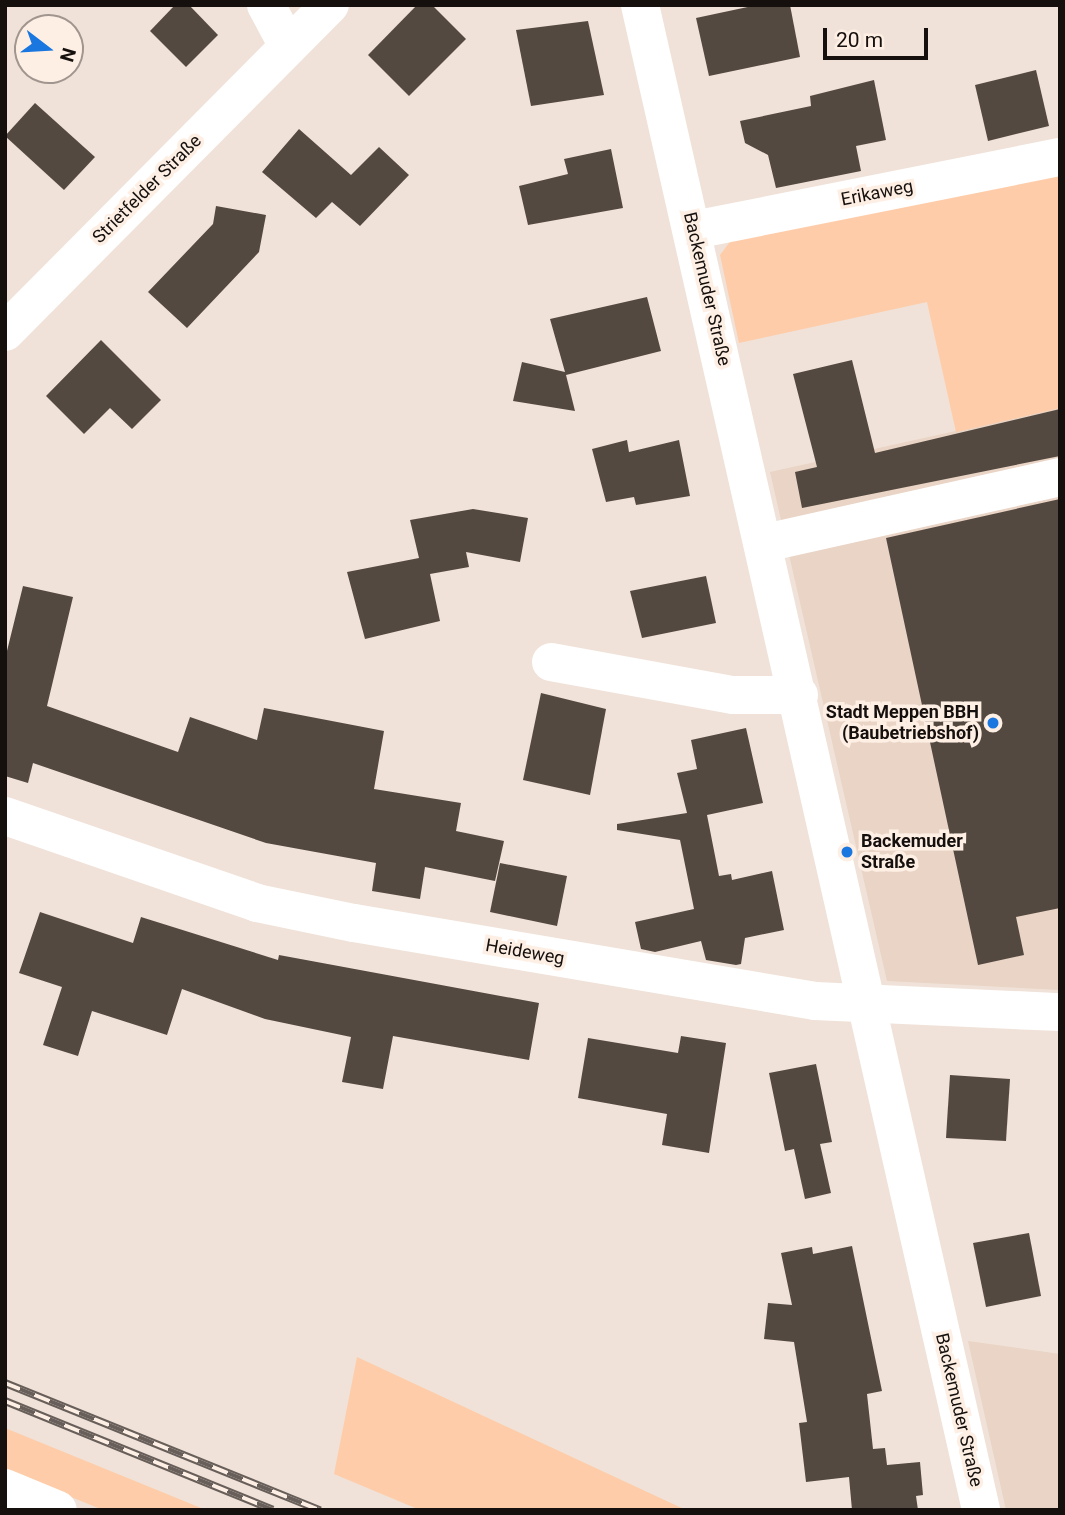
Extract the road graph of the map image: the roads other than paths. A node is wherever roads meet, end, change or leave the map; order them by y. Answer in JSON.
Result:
{"nodes":[{"id":1,"x":266,"y":5,"type":"edge"},
{"id":2,"x":330,"y":5,"type":"edge"},
{"id":3,"x":640,"y":5,"type":"edge"},
{"id":4,"x":288,"y":46,"type":"junction"},
{"id":5,"x":1060,"y":157,"type":"edge"},
{"id":6,"x":694,"y":230,"type":"junction"},
{"id":7,"x":5,"y":332,"type":"edge"},
{"id":8,"x":1060,"y":477,"type":"edge"},
{"id":9,"x":765,"y":543,"type":"junction"},
{"id":10,"x":551,"y":662,"type":"dead end"},
{"id":11,"x":799,"y":695,"type":"junction"},
{"id":12,"x":5,"y":816,"type":"edge"},
{"id":13,"x":868,"y":1003,"type":"junction"},
{"id":14,"x":1060,"y":1012,"type":"edge"},
{"id":15,"x":5,"y":1488,"type":"edge"},
{"id":16,"x":58,"y":1510,"type":"edge"},
{"id":17,"x":981,"y":1510,"type":"edge"}],
"edges":[{"from":1,"to":4,"type":"street"},
{"from":2,"to":4,"type":"street","name":"Strietfelder Straße"},
{"from":3,"to":6,"type":"street","name":"Backemuder Straße"},
{"from":4,"to":7,"type":"street","name":"Strietfelder Straße"},
{"from":5,"to":6,"type":"street","name":"Erikaweg"},
{"from":6,"to":9,"type":"street","name":"Backemuder Straße"},
{"from":8,"to":9,"type":"street"},
{"from":9,"to":11,"type":"street","name":"Backemuder Straße"},
{"from":10,"to":11,"type":"street"},
{"from":11,"to":13,"type":"street","name":"Backemuder Straße"},
{"from":12,"to":13,"type":"street","name":"Heideweg"},
{"from":13,"to":14,"type":"street","name":"Heideweg"},
{"from":13,"to":17,"type":"street","name":"Backemuder Straße"},
{"from":15,"to":16,"type":"street"}]}
